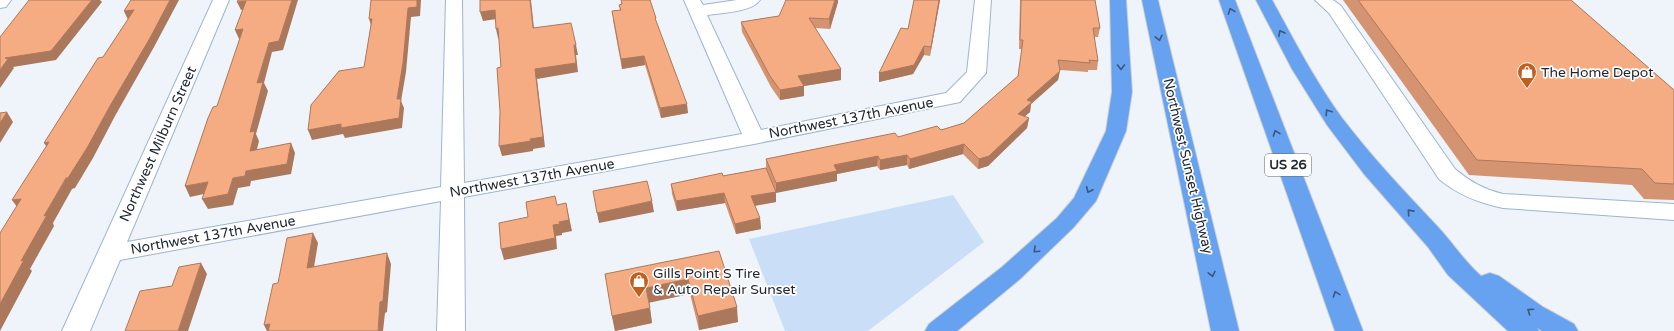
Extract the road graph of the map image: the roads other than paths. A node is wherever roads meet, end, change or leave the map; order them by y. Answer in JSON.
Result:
{"nodes":[{"id":1,"x":3,"y":0,"type":"edge"},
{"id":2,"x":221,"y":0,"type":"edge"},
{"id":3,"x":454,"y":0,"type":"edge"},
{"id":4,"x":752,"y":0,"type":"edge"},
{"id":5,"x":983,"y":0,"type":"edge"},
{"id":6,"x":1118,"y":0,"type":"edge"},
{"id":7,"x":1150,"y":0,"type":"edge"},
{"id":8,"x":1227,"y":0,"type":"edge"},
{"id":9,"x":1264,"y":0,"type":"edge"},
{"id":10,"x":1323,"y":0,"type":"edge"},
{"id":11,"x":0,"y":3,"type":"edge"},
{"id":12,"x":695,"y":6,"type":"edge"},
{"id":13,"x":754,"y":138,"type":"junction"},
{"id":14,"x":452,"y":192,"type":"junction"},
{"id":15,"x":1674,"y":212,"type":"edge"},
{"id":16,"x":1437,"y":241,"type":"junction"},
{"id":17,"x":111,"y":253,"type":"junction"},
{"id":18,"x":76,"y":331,"type":"edge"},
{"id":19,"x":451,"y":331,"type":"edge"},
{"id":20,"x":939,"y":331,"type":"edge"},
{"id":21,"x":1225,"y":331,"type":"edge"},
{"id":22,"x":1349,"y":331,"type":"edge"},
{"id":23,"x":1526,"y":331,"type":"edge"},
{"id":24,"x":1564,"y":331,"type":"edge"}],
"edges":[{"from":1,"to":11,"type":"street"},
{"from":2,"to":17,"type":"street","name":"Northwest Milburn Street"},
{"from":3,"to":14,"type":"street"},
{"from":4,"to":12,"type":"street"},
{"from":5,"to":13,"type":"street","name":"Northwest 137th Avenue"},
{"from":6,"to":20,"type":"highway","one_way":true},
{"from":7,"to":21,"type":"highway","name":"Northwest Sunset Highway","one_way":true},
{"from":22,"to":8,"type":"highway","number":"US 26","one_way":true},
{"from":16,"to":9,"type":"highway","one_way":true},
{"from":10,"to":15,"type":"street"},
{"from":12,"to":13,"type":"street"},
{"from":13,"to":14,"type":"street","name":"Northwest 137th Avenue"},
{"from":14,"to":17,"type":"street","name":"Northwest 137th Avenue"},
{"from":14,"to":19,"type":"street"},
{"from":16,"to":23,"type":"highway"},
{"from":24,"to":16,"type":"highway","one_way":true},
{"from":17,"to":18,"type":"street","name":"Northwest Milburn Street"}]}
